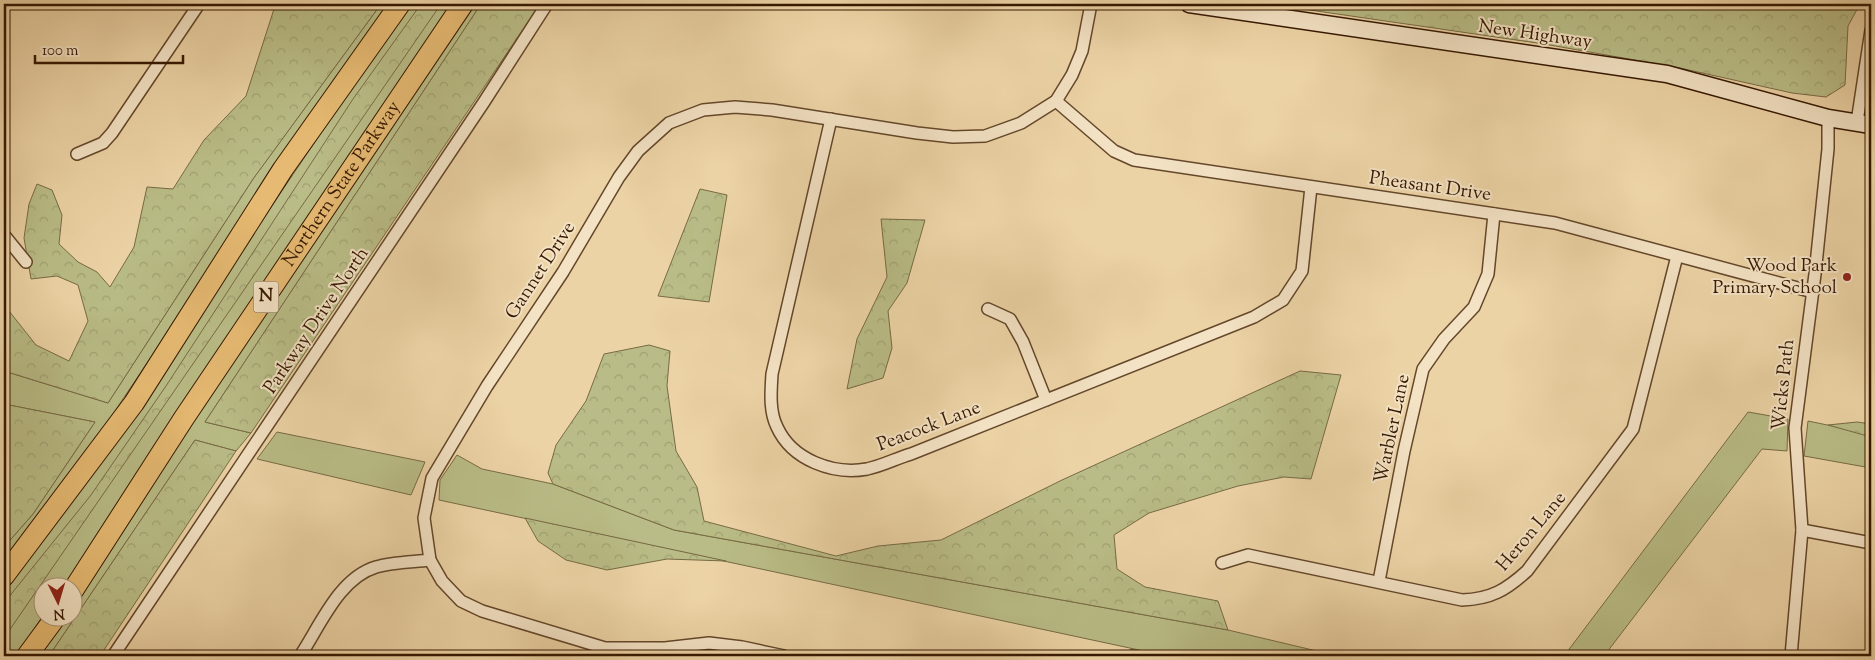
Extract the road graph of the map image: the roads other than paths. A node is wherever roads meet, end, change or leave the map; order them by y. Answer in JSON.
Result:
{"nodes":[{"id":1,"x":199,"y":4,"type":"edge"},
{"id":2,"x":400,"y":4,"type":"edge"},
{"id":3,"x":463,"y":4,"type":"edge"},
{"id":4,"x":547,"y":4,"type":"edge"},
{"id":5,"x":1091,"y":4,"type":"edge"},
{"id":6,"x":1189,"y":4,"type":"edge"},
{"id":7,"x":1871,"y":30,"type":"edge"},
{"id":8,"x":1056,"y":100,"type":"junction"},
{"id":9,"x":1828,"y":118,"type":"junction"},
{"id":10,"x":831,"y":119,"type":"junction"},
{"id":11,"x":1864,"y":124,"type":"edge"},
{"id":12,"x":76,"y":154,"type":"dead end"},
{"id":13,"x":1312,"y":187,"type":"junction"},
{"id":14,"x":1494,"y":214,"type":"junction"},
{"id":15,"x":4,"y":235,"type":"edge"},
{"id":16,"x":1677,"y":256,"type":"junction"},
{"id":17,"x":26,"y":262,"type":"dead end"},
{"id":18,"x":1813,"y":292,"type":"junction"},
{"id":19,"x":988,"y":309,"type":"dead end"},
{"id":20,"x":1046,"y":400,"type":"junction"},
{"id":21,"x":1802,"y":530,"type":"junction"},
{"id":22,"x":1871,"y":543,"type":"edge"},
{"id":23,"x":430,"y":560,"type":"junction"},
{"id":24,"x":1222,"y":564,"type":"dead end"},
{"id":25,"x":4,"y":576,"type":"edge"},
{"id":26,"x":81,"y":578,"type":"edge"},
{"id":27,"x":1379,"y":581,"type":"junction"},
{"id":28,"x":48,"y":628,"type":"edge"},
{"id":29,"x":666,"y":652,"type":"edge"},
{"id":30,"x":27,"y":656,"type":"edge"},
{"id":31,"x":113,"y":656,"type":"edge"},
{"id":32,"x":300,"y":656,"type":"edge"},
{"id":33,"x":784,"y":656,"type":"edge"},
{"id":34,"x":1791,"y":656,"type":"edge"}],
"edges":[{"from":1,"to":12,"type":"street"},
{"from":2,"to":25,"type":"highway"},
{"from":3,"to":26,"type":"highway","name":"Northern State Parkway","number":"N"},
{"from":4,"to":31,"type":"street","name":"Parkway Drive North"},
{"from":5,"to":8,"type":"street","name":"Gannet Drive"},
{"from":6,"to":9,"type":"street","name":"New Highway"},
{"from":7,"to":11,"type":"street"},
{"from":8,"to":10,"type":"street","name":"Gannet Drive"},
{"from":8,"to":13,"type":"street","name":"Pheasant Drive"},
{"from":9,"to":11,"type":"street","name":"New Highway"},
{"from":9,"to":18,"type":"street","name":"Wicks Path"},
{"from":10,"to":20,"type":"street","name":"Peacock Lane"},
{"from":10,"to":23,"type":"street","name":"Gannet Drive"},
{"from":13,"to":14,"type":"street","name":"Pheasant Drive"},
{"from":13,"to":20,"type":"street","name":"Peacock Lane"},
{"from":14,"to":16,"type":"street","name":"Pheasant Drive"},
{"from":14,"to":27,"type":"street","name":"Warbler Lane"},
{"from":15,"to":17,"type":"street"},
{"from":16,"to":18,"type":"street","name":"Pheasant Drive"},
{"from":16,"to":27,"type":"street","name":"Heron Lane"},
{"from":18,"to":21,"type":"street","name":"Wicks Path"},
{"from":19,"to":20,"type":"street"},
{"from":21,"to":22,"type":"street"},
{"from":21,"to":34,"type":"street","name":"Wicks Path"},
{"from":23,"to":29,"type":"street","name":"Gannet Drive"},
{"from":23,"to":32,"type":"street"},
{"from":24,"to":27,"type":"street","name":"Heron Lane"},
{"from":28,"to":30,"type":"highway"},
{"from":29,"to":33,"type":"street","name":"Gannet Drive"}]}
